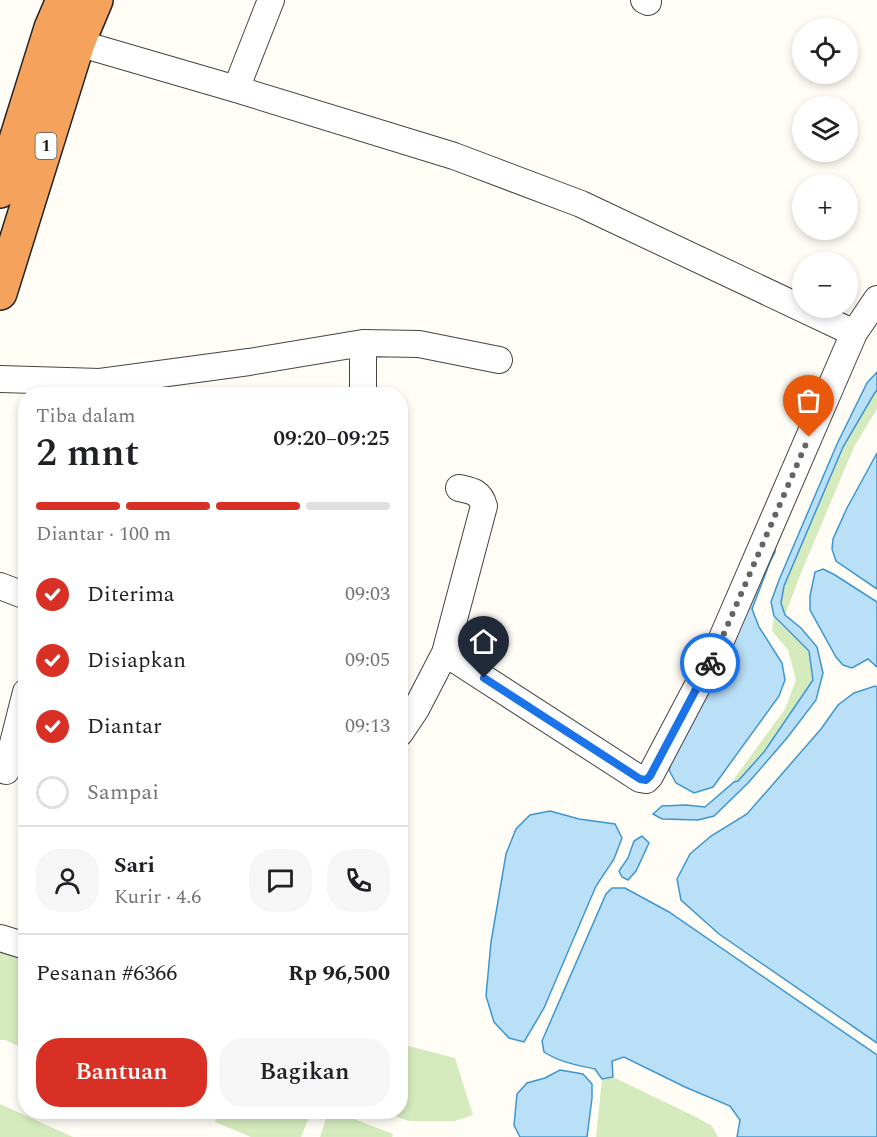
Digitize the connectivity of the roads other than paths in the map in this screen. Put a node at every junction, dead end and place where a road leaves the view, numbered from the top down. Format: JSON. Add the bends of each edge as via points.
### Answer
{"nodes":[{"id":1,"x":96,"y":0,"type":"edge"},
{"id":2,"x":271,"y":0,"type":"edge"},
{"id":3,"x":64,"y":24,"type":"edge"},
{"id":4,"x":236,"y":89,"type":"junction"},
{"id":5,"x":8,"y":202,"type":"edge"},
{"id":6,"x":0,"y":293,"type":"edge"},
{"id":7,"x":877,"y":299,"type":"edge"},
{"id":8,"x":854,"y":333,"type":"junction"},
{"id":9,"x":363,"y":343,"type":"junction"},
{"id":10,"x":499,"y":360,"type":"dead end"},
{"id":11,"x":0,"y":379,"type":"edge"},
{"id":12,"x":363,"y":387,"type":"edge"},
{"id":13,"x":459,"y":488,"type":"dead end"},
{"id":14,"x":0,"y":586,"type":"edge"},
{"id":15,"x":18,"y":593,"type":"edge"},
{"id":16,"x":445,"y":653,"type":"junction"},
{"id":17,"x":408,"y":723,"type":"edge"},
{"id":18,"x":18,"y":724,"type":"edge"},
{"id":19,"x":6,"y":771,"type":"dead end"},
{"id":20,"x":0,"y":938,"type":"edge"},
{"id":21,"x":18,"y":944,"type":"edge"}],
"edges":[{"from":1,"to":3,"type":"highway","number":"1"},
{"from":2,"to":4,"type":"street"},
{"from":3,"to":4,"type":"street"},
{"from":3,"to":5,"type":"highway","number":"1"},
{"from":4,"to":8,"type":"street","via":[[454,156],[581,204]]},
{"from":5,"to":6,"type":"highway","number":"1"},
{"from":7,"to":8,"type":"street"},
{"from":8,"to":16,"type":"street","via":[[719,645],[646,780]]},
{"from":9,"to":10,"type":"street","via":[[419,344]]},
{"from":9,"to":11,"type":"street","via":[[100,382]]},
{"from":9,"to":12,"type":"street"},
{"from":13,"to":16,"type":"street","via":[[473,491],[482,498],[484,506]]},
{"from":14,"to":15,"type":"street"},
{"from":16,"to":17,"type":"street"},
{"from":18,"to":19,"type":"street"},
{"from":20,"to":21,"type":"street"}]}
